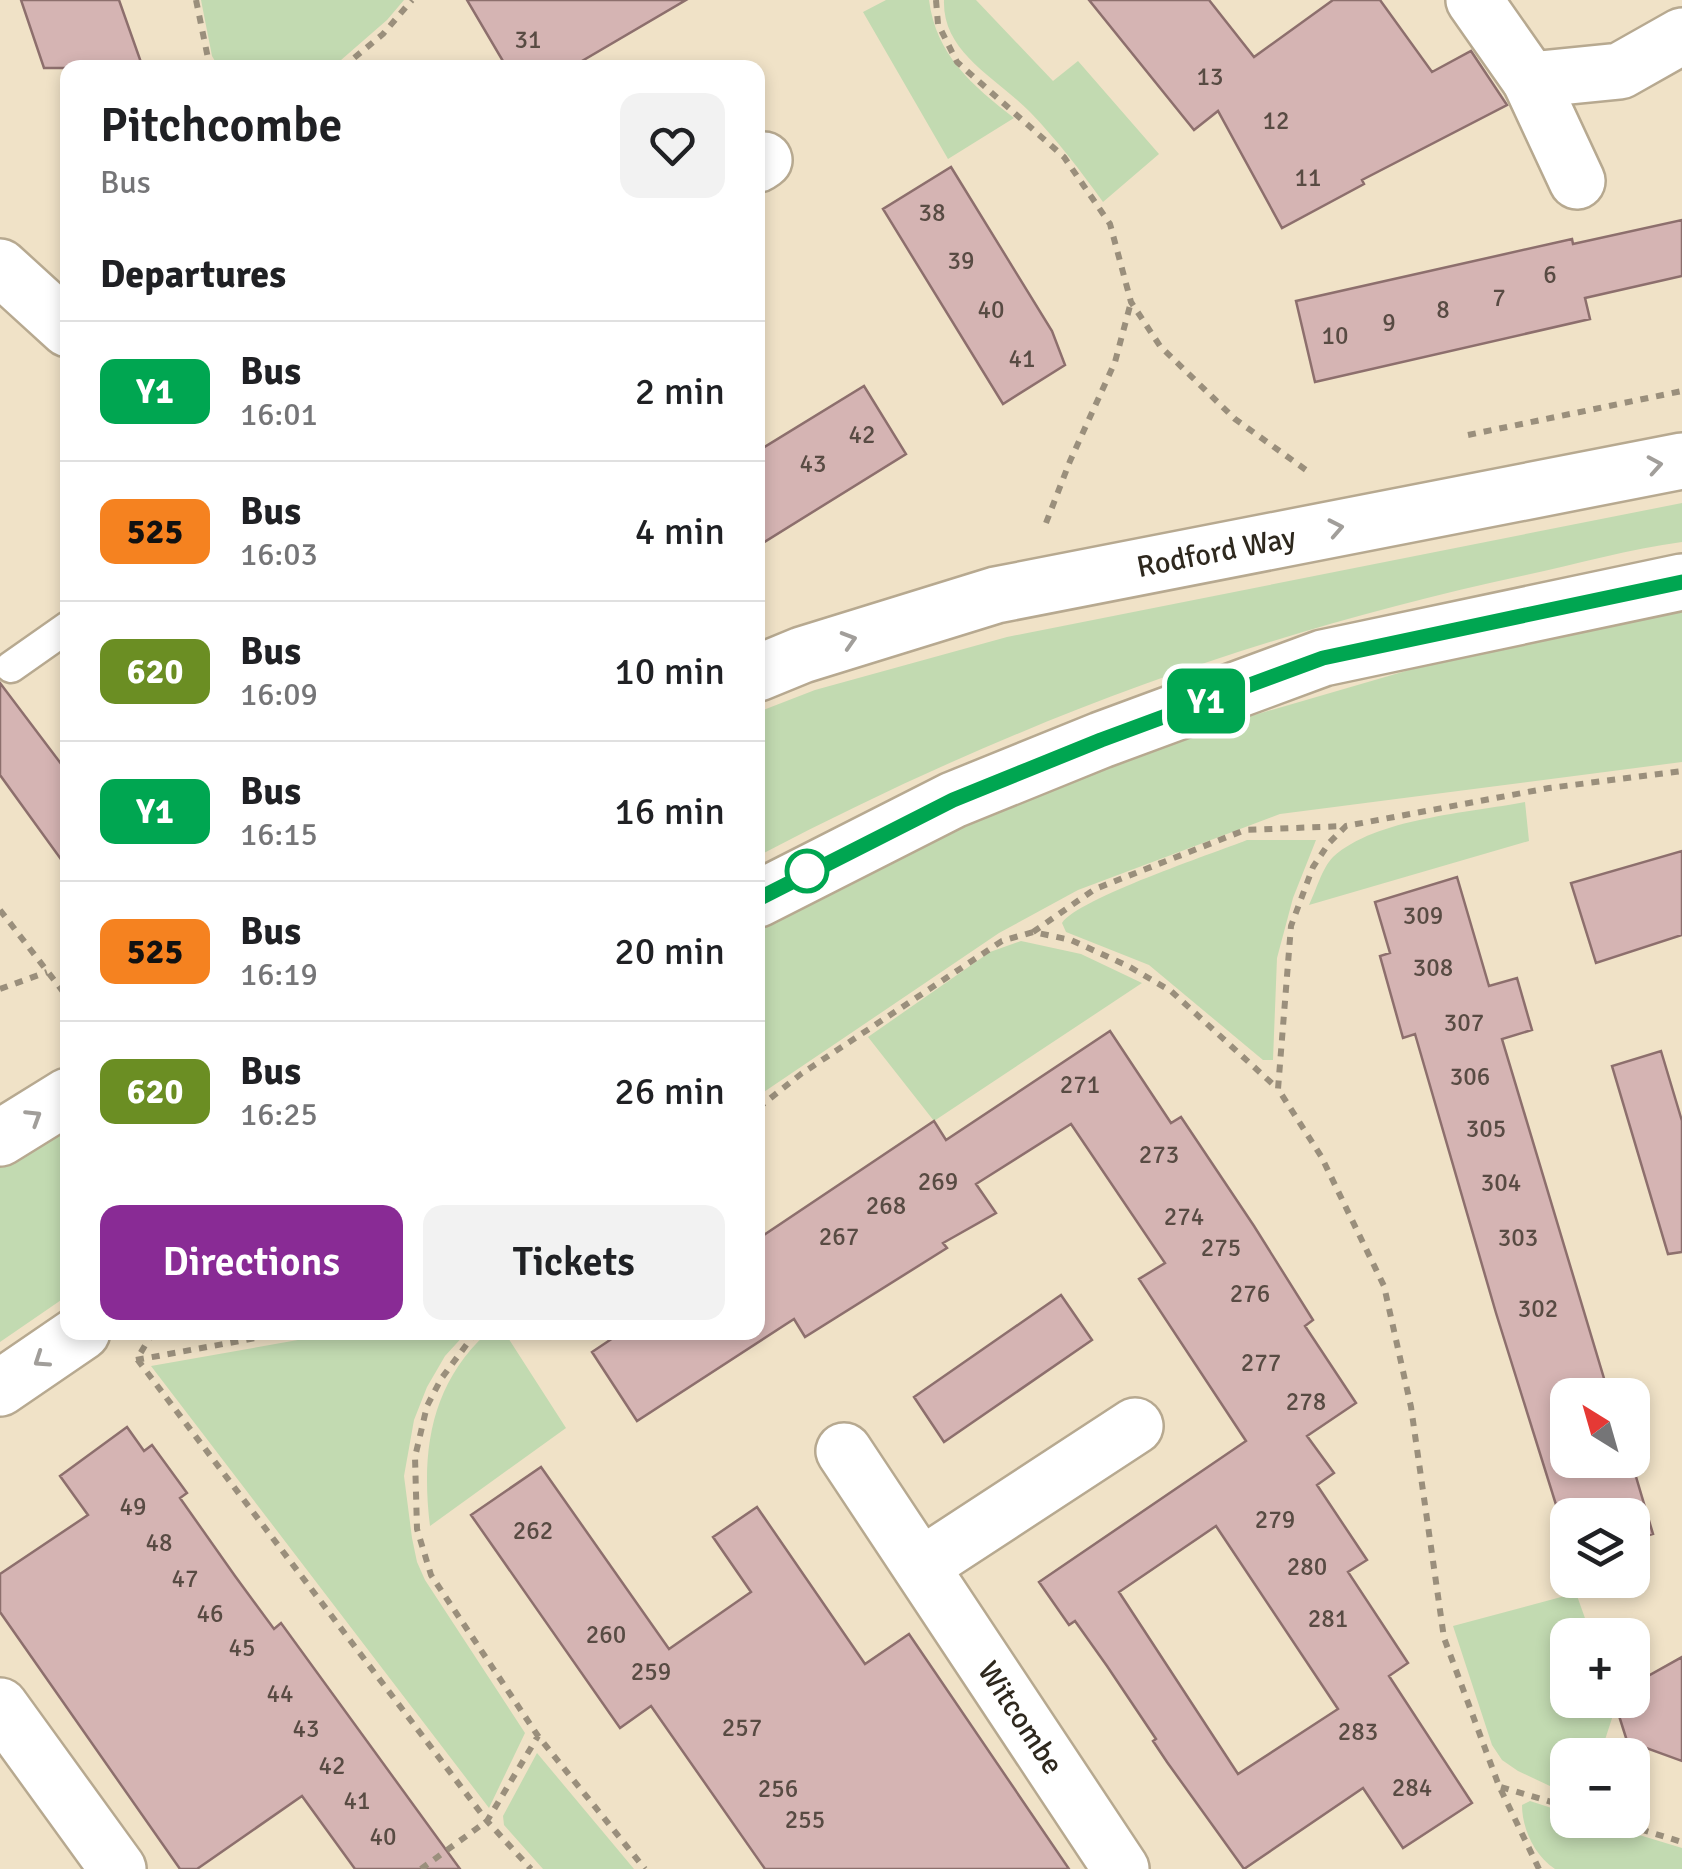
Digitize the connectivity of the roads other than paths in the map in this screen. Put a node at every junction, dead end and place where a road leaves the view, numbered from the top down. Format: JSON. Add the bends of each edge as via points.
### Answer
{"nodes":[{"id":1,"x":1474,"y":0,"type":"edge"},
{"id":2,"x":1682,"y":36,"type":"edge"},
{"id":3,"x":1530,"y":80,"type":"junction"},
{"id":4,"x":1577,"y":181,"type":"dead end"},
{"id":5,"x":0,"y":267,"type":"edge"},
{"id":6,"x":60,"y":322,"type":"edge"},
{"id":7,"x":1682,"y":461,"type":"edge"},
{"id":8,"x":1682,"y":582,"type":"edge"},
{"id":9,"x":60,"y":633,"type":"edge"},
{"id":10,"x":10,"y":667,"type":"dead end"},
{"id":11,"x":765,"y":670,"type":"edge"},
{"id":12,"x":765,"y":894,"type":"edge"},
{"id":13,"x":60,"y":1101,"type":"edge"},
{"id":14,"x":0,"y":1138,"type":"edge"},
{"id":15,"x":70,"y":1340,"type":"edge"},
{"id":16,"x":0,"y":1388,"type":"edge"},
{"id":17,"x":1136,"y":1426,"type":"dead end"},
{"id":18,"x":844,"y":1451,"type":"dead end"},
{"id":19,"x":921,"y":1566,"type":"junction"},
{"id":20,"x":0,"y":1706,"type":"edge"},
{"id":21,"x":118,"y":1869,"type":"edge"},
{"id":22,"x":1121,"y":1869,"type":"edge"}],
"edges":[{"from":1,"to":3,"type":"street"},
{"from":2,"to":3,"type":"street","via":[[1620,71]]},
{"from":3,"to":4,"type":"street"},
{"from":5,"to":6,"type":"street"},
{"from":11,"to":7,"type":"street","name":"Rodford Way","one_way":true,"via":[[996,595]]},
{"from":8,"to":12,"type":"street","via":[[1323,658],[953,800]]},
{"from":9,"to":10,"type":"lane"},
{"from":14,"to":13,"type":"street","one_way":true},
{"from":15,"to":16,"type":"street","one_way":true},
{"from":17,"to":19,"type":"street"},
{"from":18,"to":19,"type":"street","name":"Witcombe"},
{"from":19,"to":22,"type":"street","name":"Witcombe"},
{"from":20,"to":21,"type":"street"}]}
